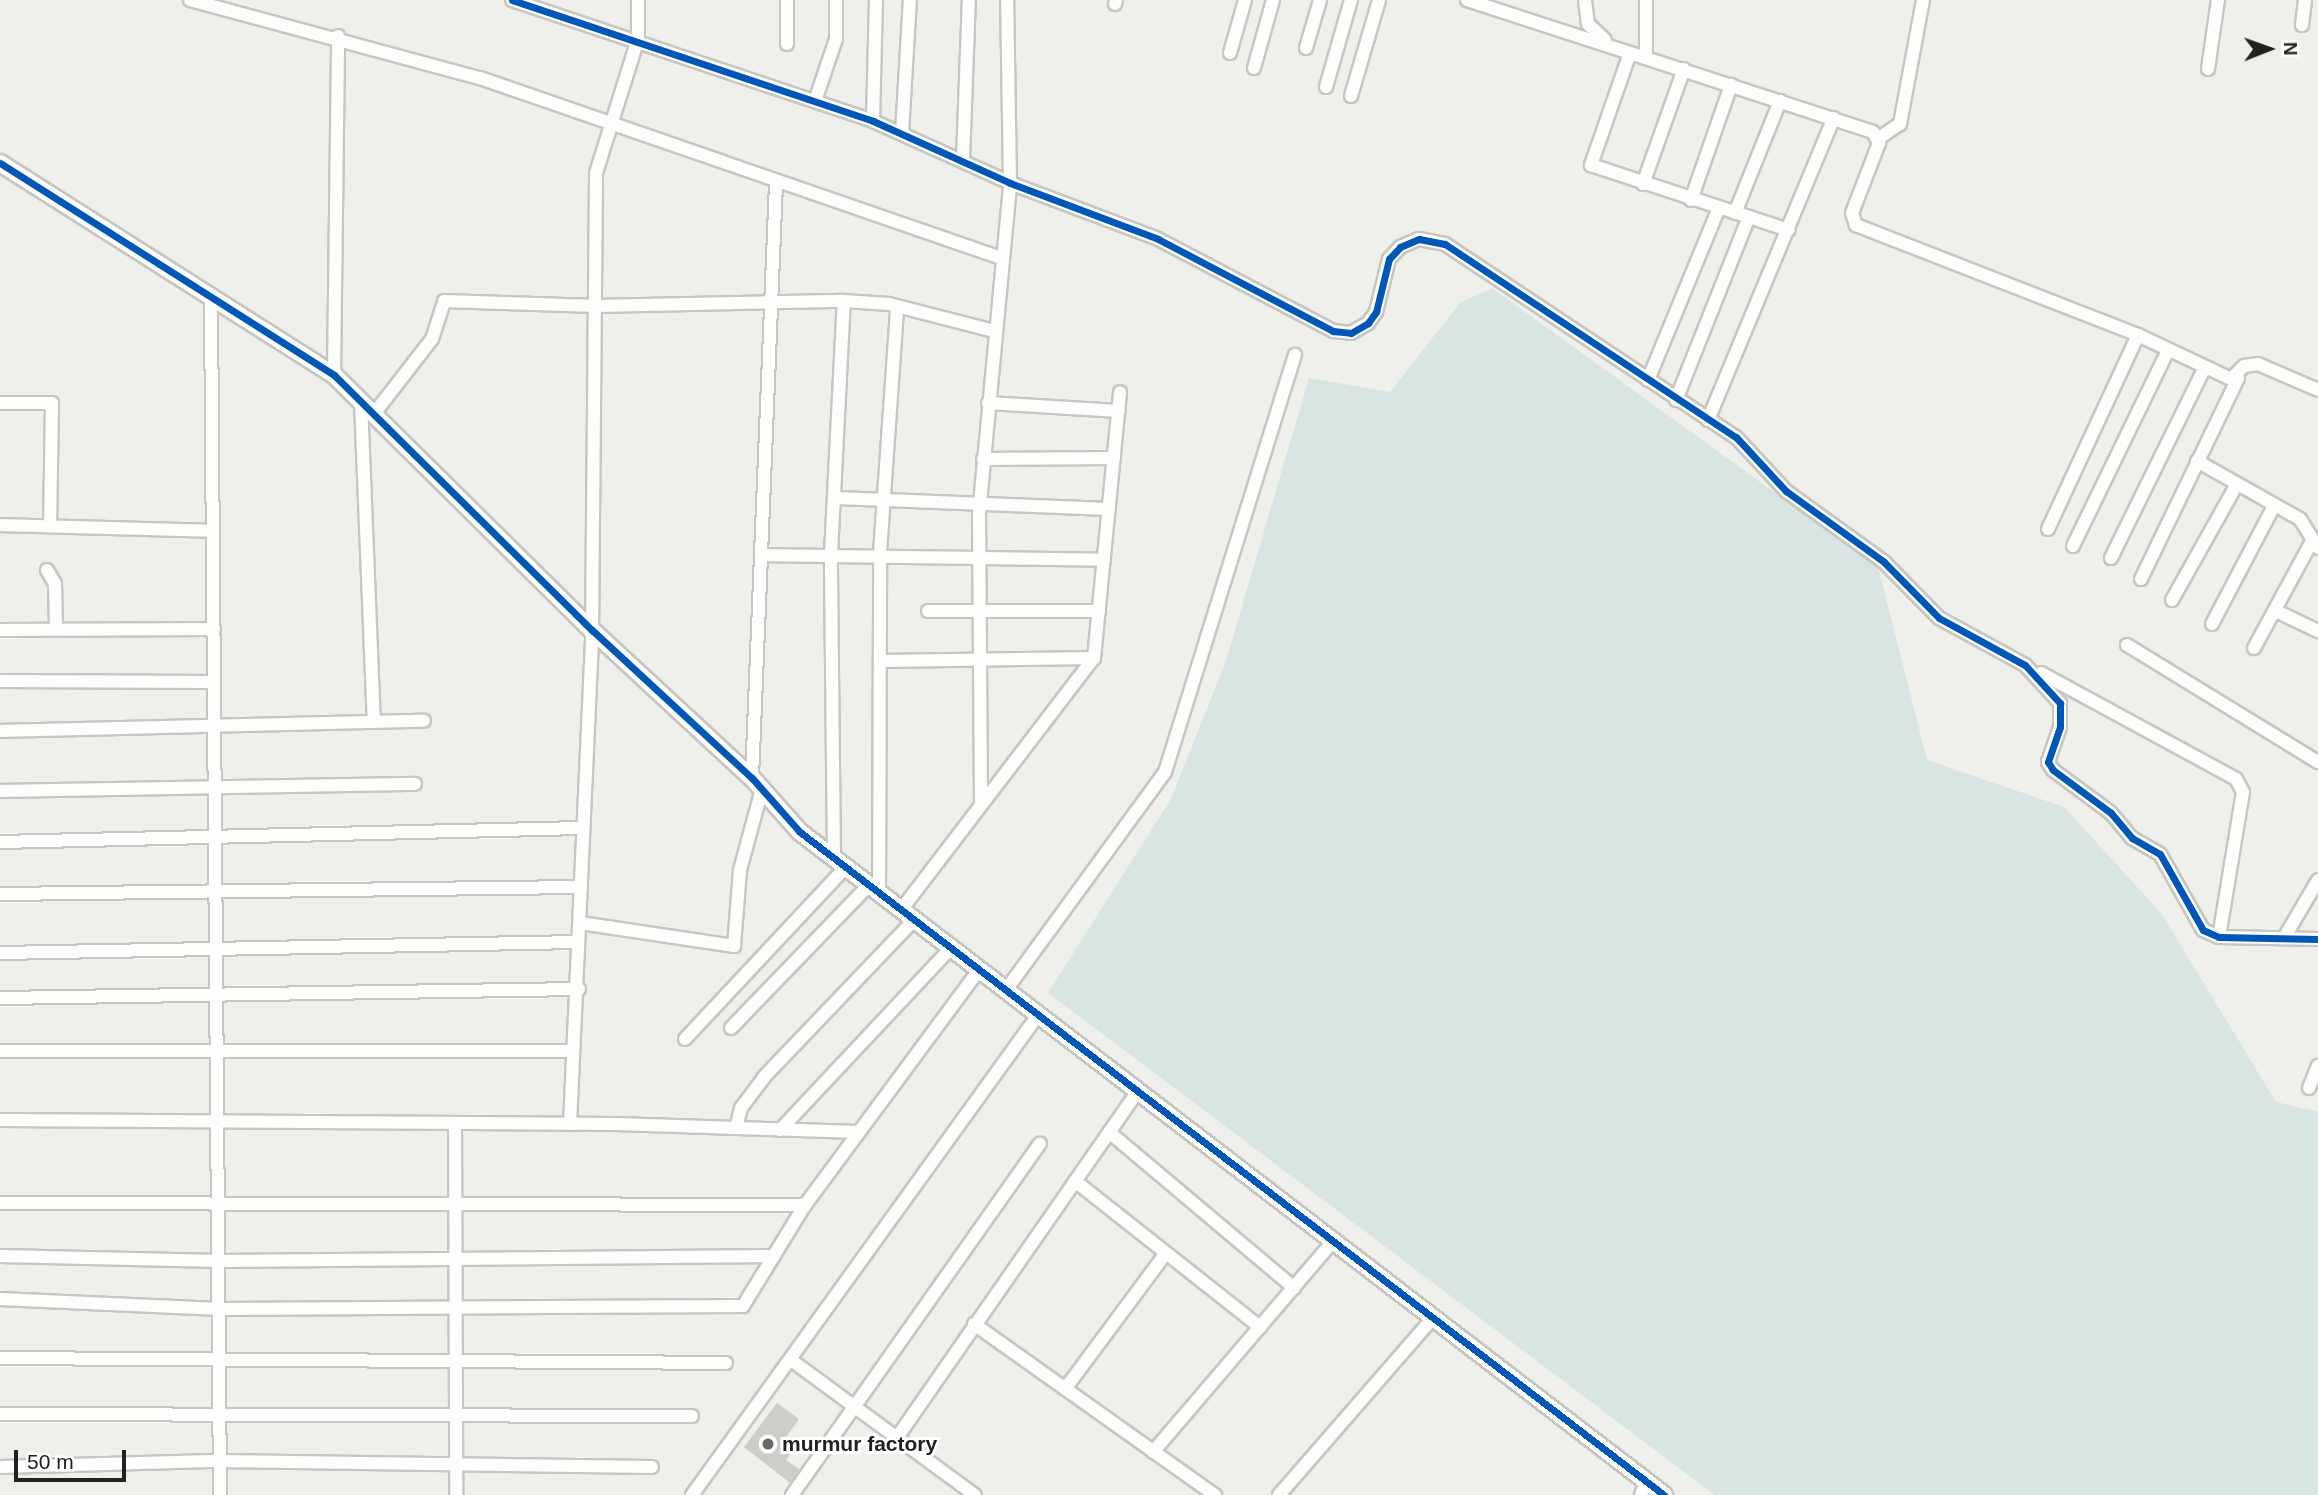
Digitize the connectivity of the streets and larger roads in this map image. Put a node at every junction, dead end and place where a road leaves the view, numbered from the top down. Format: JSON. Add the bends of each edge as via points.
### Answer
{"nodes":[{"id":1,"x":190,"y":0,"type":"edge"},
{"id":2,"x":512,"y":0,"type":"edge"},
{"id":3,"x":638,"y":0,"type":"edge"},
{"id":4,"x":787,"y":0,"type":"edge"},
{"id":5,"x":836,"y":0,"type":"edge"},
{"id":6,"x":876,"y":0,"type":"edge"},
{"id":7,"x":910,"y":0,"type":"edge"},
{"id":8,"x":969,"y":0,"type":"edge"},
{"id":9,"x":1007,"y":0,"type":"edge"},
{"id":10,"x":1245,"y":0,"type":"edge"},
{"id":11,"x":1273,"y":0,"type":"edge"},
{"id":12,"x":1320,"y":0,"type":"edge"},
{"id":13,"x":1351,"y":0,"type":"edge"},
{"id":14,"x":1378,"y":0,"type":"edge"},
{"id":15,"x":1467,"y":0,"type":"edge"},
{"id":16,"x":1585,"y":0,"type":"edge"},
{"id":17,"x":1646,"y":0,"type":"edge"},
{"id":18,"x":1923,"y":0,"type":"edge"},
{"id":19,"x":2218,"y":0,"type":"edge"},
{"id":20,"x":2305,"y":0,"type":"edge"},
{"id":21,"x":555,"y":6,"type":"edge"},
{"id":22,"x":2302,"y":25,"type":"dead end"},
{"id":23,"x":338,"y":36,"type":"junction"},
{"id":24,"x":639,"y":39,"type":"junction"},
{"id":25,"x":787,"y":44,"type":"dead end"},
{"id":26,"x":1306,"y":48,"type":"dead end"},
{"id":27,"x":1230,"y":53,"type":"dead end"},
{"id":28,"x":1630,"y":53,"type":"junction"},
{"id":29,"x":1646,"y":58,"type":"junction"},
{"id":30,"x":1254,"y":68,"type":"dead end"},
{"id":31,"x":1684,"y":69,"type":"junction"},
{"id":32,"x":2208,"y":69,"type":"dead end"},
{"id":33,"x":1731,"y":85,"type":"junction"},
{"id":34,"x":1326,"y":87,"type":"dead end"},
{"id":35,"x":1351,"y":96,"type":"dead end"},
{"id":36,"x":815,"y":101,"type":"junction"},
{"id":37,"x":1780,"y":101,"type":"junction"},
{"id":38,"x":1834,"y":118,"type":"junction"},
{"id":39,"x":873,"y":121,"type":"junction"},
{"id":40,"x":615,"y":127,"type":"junction"},
{"id":41,"x":902,"y":133,"type":"junction"},
{"id":42,"x":1879,"y":138,"type":"junction"},
{"id":43,"x":963,"y":160,"type":"junction"},
{"id":44,"x":0,"y":163,"type":"edge"},
{"id":45,"x":1010,"y":183,"type":"junction"},
{"id":46,"x":776,"y":184,"type":"junction"},
{"id":47,"x":1643,"y":184,"type":"junction"},
{"id":48,"x":1691,"y":200,"type":"junction"},
{"id":49,"x":1719,"y":208,"type":"junction"},
{"id":50,"x":1735,"y":213,"type":"junction"},
{"id":51,"x":1749,"y":217,"type":"junction"},
{"id":52,"x":1789,"y":230,"type":"junction"},
{"id":53,"x":1001,"y":258,"type":"junction"},
{"id":54,"x":844,"y":301,"type":"junction"},
{"id":55,"x":211,"y":302,"type":"junction"},
{"id":56,"x":771,"y":303,"type":"junction"},
{"id":57,"x":596,"y":306,"type":"junction"},
{"id":58,"x":897,"y":310,"type":"junction"},
{"id":59,"x":994,"y":331,"type":"junction"},
{"id":60,"x":2138,"y":335,"type":"junction"},
{"id":61,"x":2168,"y":350,"type":"junction"},
{"id":62,"x":1294,"y":355,"type":"dead end"},
{"id":63,"x":2205,"y":367,"type":"junction"},
{"id":64,"x":334,"y":375,"type":"junction"},
{"id":65,"x":2238,"y":378,"type":"junction"},
{"id":66,"x":1648,"y":380,"type":"junction"},
{"id":67,"x":2318,"y":390,"type":"edge"},
{"id":68,"x":1120,"y":392,"type":"dead end"},
{"id":69,"x":1676,"y":400,"type":"junction"},
{"id":70,"x":361,"y":402,"type":"junction"},
{"id":71,"x":0,"y":403,"type":"edge"},
{"id":72,"x":988,"y":403,"type":"junction"},
{"id":73,"x":1119,"y":411,"type":"junction"},
{"id":74,"x":373,"y":415,"type":"junction"},
{"id":75,"x":1708,"y":420,"type":"junction"},
{"id":76,"x":1114,"y":458,"type":"junction"},
{"id":77,"x":983,"y":459,"type":"junction"},
{"id":78,"x":2197,"y":461,"type":"junction"},
{"id":79,"x":2237,"y":484,"type":"junction"},
{"id":80,"x":837,"y":498,"type":"junction"},
{"id":81,"x":882,"y":498,"type":"junction"},
{"id":82,"x":980,"y":501,"type":"junction"},
{"id":83,"x":2274,"y":506,"type":"junction"},
{"id":84,"x":1109,"y":509,"type":"junction"},
{"id":85,"x":0,"y":525,"type":"edge"},
{"id":86,"x":50,"y":526,"type":"junction"},
{"id":87,"x":2048,"y":529,"type":"dead end"},
{"id":88,"x":213,"y":531,"type":"junction"},
{"id":89,"x":2314,"y":545,"type":"edge"},
{"id":90,"x":2073,"y":546,"type":"dead end"},
{"id":91,"x":880,"y":553,"type":"junction"},
{"id":92,"x":831,"y":554,"type":"junction"},
{"id":93,"x":761,"y":555,"type":"junction"},
{"id":94,"x":979,"y":555,"type":"junction"},
{"id":95,"x":2111,"y":558,"type":"dead end"},
{"id":96,"x":1104,"y":560,"type":"junction"},
{"id":97,"x":47,"y":570,"type":"dead end"},
{"id":98,"x":2141,"y":579,"type":"dead end"},
{"id":99,"x":2172,"y":600,"type":"dead end"},
{"id":100,"x":928,"y":611,"type":"dead end"},
{"id":101,"x":979,"y":611,"type":"junction"},
{"id":102,"x":1098,"y":611,"type":"junction"},
{"id":103,"x":2276,"y":611,"type":"junction"},
{"id":104,"x":2211,"y":624,"type":"dead end"},
{"id":105,"x":0,"y":629,"type":"edge"},
{"id":106,"x":56,"y":629,"type":"junction"},
{"id":107,"x":214,"y":629,"type":"junction"},
{"id":108,"x":592,"y":630,"type":"junction"},
{"id":109,"x":2318,"y":631,"type":"edge"},
{"id":110,"x":2127,"y":645,"type":"dead end"},
{"id":111,"x":2254,"y":648,"type":"dead end"},
{"id":112,"x":1094,"y":658,"type":"junction"},
{"id":113,"x":880,"y":661,"type":"junction"},
{"id":114,"x":980,"y":662,"type":"junction"},
{"id":115,"x":2025,"y":665,"type":"junction"},
{"id":116,"x":0,"y":681,"type":"edge"},
{"id":117,"x":214,"y":682,"type":"junction"},
{"id":118,"x":425,"y":721,"type":"dead end"},
{"id":119,"x":374,"y":722,"type":"junction"},
{"id":120,"x":215,"y":723,"type":"junction"},
{"id":121,"x":0,"y":730,"type":"edge"},
{"id":122,"x":2318,"y":762,"type":"edge"},
{"id":123,"x":415,"y":784,"type":"dead end"},
{"id":124,"x":757,"y":784,"type":"junction"},
{"id":125,"x":215,"y":785,"type":"junction"},
{"id":126,"x":0,"y":791,"type":"edge"},
{"id":127,"x":981,"y":800,"type":"junction"},
{"id":128,"x":583,"y":828,"type":"junction"},
{"id":129,"x":216,"y":839,"type":"junction"},
{"id":130,"x":0,"y":842,"type":"edge"},
{"id":131,"x":840,"y":862,"type":"junction"},
{"id":132,"x":2318,"y":880,"type":"edge"},
{"id":133,"x":581,"y":887,"type":"junction"},
{"id":134,"x":874,"y":891,"type":"junction"},
{"id":135,"x":216,"y":893,"type":"junction"},
{"id":136,"x":0,"y":894,"type":"edge"},
{"id":137,"x":908,"y":915,"type":"junction"},
{"id":138,"x":580,"y":923,"type":"junction"},
{"id":139,"x":2219,"y":937,"type":"junction"},
{"id":140,"x":2284,"y":938,"type":"junction"},
{"id":141,"x":2318,"y":939,"type":"edge"},
{"id":142,"x":578,"y":942,"type":"junction"},
{"id":143,"x":217,"y":946,"type":"junction"},
{"id":144,"x":951,"y":948,"type":"junction"},
{"id":145,"x":0,"y":953,"type":"edge"},
{"id":146,"x":979,"y":970,"type":"junction"},
{"id":147,"x":578,"y":989,"type":"junction"},
{"id":148,"x":1006,"y":990,"type":"junction"},
{"id":149,"x":218,"y":996,"type":"junction"},
{"id":150,"x":0,"y":998,"type":"edge"},
{"id":151,"x":1038,"y":1015,"type":"junction"},
{"id":152,"x":731,"y":1028,"type":"dead end"},
{"id":153,"x":685,"y":1039,"type":"dead end"},
{"id":154,"x":218,"y":1048,"type":"junction"},
{"id":155,"x":0,"y":1051,"type":"edge"},
{"id":156,"x":573,"y":1051,"type":"junction"},
{"id":157,"x":2318,"y":1066,"type":"edge"},
{"id":158,"x":2309,"y":1088,"type":"dead end"},
{"id":159,"x":1138,"y":1091,"type":"junction"},
{"id":160,"x":0,"y":1120,"type":"edge"},
{"id":161,"x":456,"y":1124,"type":"junction"},
{"id":162,"x":570,"y":1124,"type":"junction"},
{"id":163,"x":218,"y":1125,"type":"junction"},
{"id":164,"x":736,"y":1128,"type":"junction"},
{"id":165,"x":780,"y":1130,"type":"junction"},
{"id":166,"x":858,"y":1132,"type":"junction"},
{"id":167,"x":1109,"y":1132,"type":"junction"},
{"id":168,"x":1040,"y":1143,"type":"dead end"},
{"id":169,"x":1075,"y":1181,"type":"junction"},
{"id":170,"x":220,"y":1202,"type":"junction"},
{"id":171,"x":0,"y":1203,"type":"edge"},
{"id":172,"x":457,"y":1203,"type":"junction"},
{"id":173,"x":805,"y":1206,"type":"junction"},
{"id":174,"x":1333,"y":1241,"type":"junction"},
{"id":175,"x":1166,"y":1253,"type":"junction"},
{"id":176,"x":0,"y":1256,"type":"edge"},
{"id":177,"x":456,"y":1256,"type":"junction"},
{"id":178,"x":774,"y":1256,"type":"junction"},
{"id":179,"x":220,"y":1261,"type":"junction"},
{"id":180,"x":1294,"y":1288,"type":"junction"},
{"id":181,"x":0,"y":1299,"type":"edge"},
{"id":182,"x":457,"y":1307,"type":"junction"},
{"id":183,"x":220,"y":1309,"type":"junction"},
{"id":184,"x":1433,"y":1318,"type":"junction"},
{"id":185,"x":974,"y":1324,"type":"junction"},
{"id":186,"x":1260,"y":1328,"type":"junction"},
{"id":187,"x":220,"y":1357,"type":"junction"},
{"id":188,"x":0,"y":1359,"type":"edge"},
{"id":189,"x":459,"y":1360,"type":"junction"},
{"id":190,"x":791,"y":1360,"type":"junction"},
{"id":191,"x":726,"y":1363,"type":"dead end"},
{"id":192,"x":1065,"y":1389,"type":"junction"},
{"id":193,"x":854,"y":1407,"type":"junction"},
{"id":194,"x":220,"y":1412,"type":"junction"},
{"id":195,"x":0,"y":1414,"type":"edge"},
{"id":196,"x":460,"y":1414,"type":"junction"},
{"id":197,"x":692,"y":1416,"type":"dead end"},
{"id":198,"x":897,"y":1439,"type":"junction"},
{"id":199,"x":1153,"y":1452,"type":"junction"},
{"id":200,"x":220,"y":1461,"type":"junction"},
{"id":201,"x":458,"y":1464,"type":"junction"},
{"id":202,"x":0,"y":1467,"type":"edge"},
{"id":203,"x":652,"y":1467,"type":"dead end"},
{"id":204,"x":1643,"y":1488,"type":"edge"},
{"id":205,"x":220,"y":1495,"type":"edge"},
{"id":206,"x":456,"y":1495,"type":"edge"},
{"id":207,"x":692,"y":1495,"type":"edge"},
{"id":208,"x":792,"y":1495,"type":"edge"},
{"id":209,"x":975,"y":1495,"type":"edge"},
{"id":210,"x":1215,"y":1495,"type":"edge"},
{"id":211,"x":1279,"y":1495,"type":"edge"},
{"id":212,"x":1664,"y":1495,"type":"edge"}],
"edges":[{"from":1,"to":23,"type":"street"},
{"from":2,"to":21,"type":"street"},
{"from":3,"to":24,"type":"street"},
{"from":4,"to":25,"type":"street"},
{"from":5,"to":36,"type":"street","via":[[835,39]]},
{"from":6,"to":39,"type":"street"},
{"from":7,"to":41,"type":"street"},
{"from":8,"to":43,"type":"street"},
{"from":9,"to":45,"type":"street"},
{"from":10,"to":27,"type":"street"},
{"from":11,"to":30,"type":"street"},
{"from":12,"to":26,"type":"street"},
{"from":13,"to":34,"type":"street"},
{"from":14,"to":35,"type":"street"},
{"from":15,"to":28,"type":"street"},
{"from":16,"to":28,"type":"street","via":[[1583,15],[1592,31]]},
{"from":17,"to":29,"type":"street"},
{"from":18,"to":42,"type":"street","via":[[1900,124]]},
{"from":19,"to":32,"type":"street"},
{"from":20,"to":22,"type":"street"},
{"from":21,"to":24,"type":"street"},
{"from":23,"to":40,"type":"street","via":[[480,78]]},
{"from":23,"to":64,"type":"street"},
{"from":24,"to":36,"type":"street"},
{"from":24,"to":40,"type":"street"},
{"from":28,"to":29,"type":"street"},
{"from":28,"to":47,"type":"street","via":[[1591,165]]},
{"from":29,"to":31,"type":"street"},
{"from":31,"to":33,"type":"street"},
{"from":31,"to":47,"type":"street"},
{"from":33,"to":37,"type":"street"},
{"from":33,"to":48,"type":"street"},
{"from":36,"to":39,"type":"street"},
{"from":37,"to":38,"type":"street"},
{"from":37,"to":50,"type":"street"},
{"from":38,"to":42,"type":"street"},
{"from":38,"to":52,"type":"street"},
{"from":39,"to":41,"type":"street"},
{"from":40,"to":46,"type":"street"},
{"from":40,"to":57,"type":"street","via":[[596,173]]},
{"from":41,"to":43,"type":"street"},
{"from":42,"to":60,"type":"street","via":[[1852,222]]},
{"from":43,"to":45,"type":"street"},
{"from":44,"to":55,"type":"street"},
{"from":45,"to":53,"type":"street"},
{"from":45,"to":66,"type":"street","via":[[1072,202],[1158,239],[1333,331],[1352,333],[1368,323],[1376,312],[1389,259],[1400,247],[1419,239],[1445,244],[1566,319]]},
{"from":46,"to":53,"type":"street"},
{"from":46,"to":56,"type":"street"},
{"from":47,"to":48,"type":"street"},
{"from":48,"to":49,"type":"street"},
{"from":49,"to":50,"type":"street"},
{"from":49,"to":66,"type":"street"},
{"from":50,"to":51,"type":"street"},
{"from":51,"to":52,"type":"street"},
{"from":51,"to":69,"type":"street"},
{"from":52,"to":75,"type":"street"},
{"from":53,"to":59,"type":"street"},
{"from":54,"to":56,"type":"street"},
{"from":54,"to":58,"type":"street"},
{"from":54,"to":80,"type":"street"},
{"from":55,"to":64,"type":"street"},
{"from":55,"to":88,"type":"street"},
{"from":56,"to":57,"type":"street"},
{"from":56,"to":93,"type":"street"},
{"from":57,"to":74,"type":"street","via":[[444,301],[432,339]]},
{"from":57,"to":108,"type":"street"},
{"from":58,"to":59,"type":"street"},
{"from":58,"to":81,"type":"street"},
{"from":59,"to":72,"type":"street"},
{"from":60,"to":61,"type":"street"},
{"from":60,"to":87,"type":"street"},
{"from":61,"to":63,"type":"street"},
{"from":61,"to":90,"type":"street"},
{"from":62,"to":148,"type":"street","via":[[1165,772]]},
{"from":63,"to":65,"type":"street"},
{"from":63,"to":95,"type":"street"},
{"from":64,"to":70,"type":"street"},
{"from":65,"to":67,"type":"street","via":[[2244,366],[2258,364]]},
{"from":65,"to":78,"type":"street"},
{"from":66,"to":69,"type":"street"},
{"from":68,"to":73,"type":"street"},
{"from":69,"to":75,"type":"street"},
{"from":70,"to":74,"type":"street"},
{"from":70,"to":119,"type":"street"},
{"from":71,"to":86,"type":"street","via":[[52,403]]},
{"from":72,"to":73,"type":"street"},
{"from":72,"to":77,"type":"street"},
{"from":73,"to":76,"type":"street"},
{"from":74,"to":108,"type":"street"},
{"from":75,"to":115,"type":"street","via":[[1736,437],[1786,491],[1884,562],[1939,618]]},
{"from":76,"to":77,"type":"street"},
{"from":76,"to":84,"type":"street"},
{"from":77,"to":82,"type":"street"},
{"from":78,"to":79,"type":"street"},
{"from":78,"to":98,"type":"street"},
{"from":79,"to":83,"type":"street"},
{"from":79,"to":99,"type":"street"},
{"from":80,"to":81,"type":"street"},
{"from":80,"to":92,"type":"street"},
{"from":81,"to":82,"type":"street"},
{"from":81,"to":91,"type":"street"},
{"from":82,"to":84,"type":"street"},
{"from":82,"to":94,"type":"street"},
{"from":83,"to":89,"type":"street","via":[[2300,519]]},
{"from":83,"to":104,"type":"street"},
{"from":84,"to":96,"type":"street"},
{"from":85,"to":86,"type":"street"},
{"from":86,"to":88,"type":"street"},
{"from":88,"to":107,"type":"street"},
{"from":89,"to":103,"type":"street"},
{"from":91,"to":92,"type":"street"},
{"from":91,"to":94,"type":"street"},
{"from":91,"to":113,"type":"street"},
{"from":92,"to":93,"type":"street"},
{"from":92,"to":131,"type":"street"},
{"from":93,"to":124,"type":"street"},
{"from":94,"to":96,"type":"street"},
{"from":94,"to":101,"type":"street"},
{"from":96,"to":102,"type":"street"},
{"from":97,"to":106,"type":"street","via":[[55,584]]},
{"from":100,"to":101,"type":"street"},
{"from":101,"to":102,"type":"street"},
{"from":101,"to":114,"type":"street"},
{"from":102,"to":112,"type":"street"},
{"from":103,"to":109,"type":"street"},
{"from":103,"to":111,"type":"street"},
{"from":105,"to":106,"type":"street"},
{"from":106,"to":107,"type":"street"},
{"from":107,"to":117,"type":"street"},
{"from":108,"to":124,"type":"street"},
{"from":108,"to":128,"type":"street"},
{"from":110,"to":122,"type":"street"},
{"from":112,"to":114,"type":"street"},
{"from":112,"to":127,"type":"street"},
{"from":113,"to":114,"type":"street"},
{"from":113,"to":134,"type":"street"},
{"from":114,"to":127,"type":"street"},
{"from":115,"to":139,"type":"street","via":[[2060,703],[2060,727],[2048,762],[2053,770],[2111,813],[2132,838],[2153,847],[2203,930]]},
{"from":115,"to":139,"type":"street","via":[[2236,779],[2243,792]]},
{"from":116,"to":117,"type":"street"},
{"from":117,"to":120,"type":"street"},
{"from":118,"to":119,"type":"street"},
{"from":119,"to":120,"type":"street"},
{"from":120,"to":121,"type":"street"},
{"from":120,"to":125,"type":"street"},
{"from":123,"to":125,"type":"street"},
{"from":124,"to":131,"type":"street","via":[[800,832]]},
{"from":124,"to":138,"type":"street","via":[[740,870],[734,946]]},
{"from":125,"to":126,"type":"street"},
{"from":125,"to":129,"type":"street"},
{"from":127,"to":137,"type":"street"},
{"from":128,"to":129,"type":"street"},
{"from":128,"to":133,"type":"street"},
{"from":129,"to":130,"type":"street"},
{"from":129,"to":135,"type":"street"},
{"from":131,"to":134,"type":"street"},
{"from":131,"to":153,"type":"street"},
{"from":132,"to":140,"type":"street"},
{"from":133,"to":135,"type":"street"},
{"from":133,"to":138,"type":"street"},
{"from":134,"to":137,"type":"street"},
{"from":134,"to":152,"type":"street"},
{"from":135,"to":136,"type":"street"},
{"from":135,"to":143,"type":"street"},
{"from":137,"to":144,"type":"street"},
{"from":137,"to":164,"type":"street","via":[[764,1077],[741,1108]]},
{"from":138,"to":142,"type":"street"},
{"from":139,"to":140,"type":"street"},
{"from":140,"to":141,"type":"street"},
{"from":142,"to":143,"type":"street"},
{"from":142,"to":147,"type":"street"},
{"from":143,"to":145,"type":"street"},
{"from":143,"to":149,"type":"street"},
{"from":144,"to":146,"type":"street"},
{"from":144,"to":165,"type":"street"},
{"from":146,"to":148,"type":"street"},
{"from":146,"to":166,"type":"street"},
{"from":147,"to":149,"type":"street"},
{"from":147,"to":156,"type":"street"},
{"from":148,"to":151,"type":"street"},
{"from":149,"to":150,"type":"street"},
{"from":149,"to":154,"type":"street"},
{"from":151,"to":159,"type":"street"},
{"from":151,"to":190,"type":"street"},
{"from":154,"to":155,"type":"street"},
{"from":154,"to":156,"type":"street"},
{"from":154,"to":163,"type":"street"},
{"from":156,"to":162,"type":"street"},
{"from":157,"to":158,"type":"street"},
{"from":159,"to":167,"type":"street"},
{"from":159,"to":174,"type":"street"},
{"from":160,"to":163,"type":"street"},
{"from":161,"to":162,"type":"street"},
{"from":161,"to":163,"type":"street"},
{"from":161,"to":172,"type":"street"},
{"from":162,"to":164,"type":"street"},
{"from":163,"to":170,"type":"street"},
{"from":164,"to":165,"type":"street"},
{"from":165,"to":166,"type":"street"},
{"from":166,"to":173,"type":"street"},
{"from":167,"to":169,"type":"street"},
{"from":167,"to":180,"type":"street"},
{"from":168,"to":193,"type":"street"},
{"from":169,"to":175,"type":"street"},
{"from":169,"to":185,"type":"street"},
{"from":170,"to":171,"type":"street"},
{"from":170,"to":172,"type":"street"},
{"from":170,"to":179,"type":"street"},
{"from":172,"to":173,"type":"street"},
{"from":172,"to":177,"type":"street"},
{"from":173,"to":178,"type":"street"},
{"from":174,"to":180,"type":"street"},
{"from":174,"to":184,"type":"street"},
{"from":175,"to":186,"type":"street"},
{"from":175,"to":192,"type":"street"},
{"from":176,"to":179,"type":"street"},
{"from":177,"to":178,"type":"street"},
{"from":177,"to":179,"type":"street"},
{"from":177,"to":182,"type":"street"},
{"from":178,"to":182,"type":"street","via":[[743,1306]]},
{"from":179,"to":183,"type":"street"},
{"from":180,"to":186,"type":"street"},
{"from":181,"to":183,"type":"street"},
{"from":182,"to":183,"type":"street"},
{"from":182,"to":189,"type":"street"},
{"from":183,"to":187,"type":"street"},
{"from":184,"to":204,"type":"street"},
{"from":184,"to":211,"type":"street"},
{"from":185,"to":192,"type":"street"},
{"from":185,"to":198,"type":"street"},
{"from":186,"to":199,"type":"street"},
{"from":187,"to":188,"type":"street"},
{"from":187,"to":189,"type":"street"},
{"from":187,"to":194,"type":"street"},
{"from":189,"to":191,"type":"street"},
{"from":189,"to":196,"type":"street"},
{"from":190,"to":193,"type":"street"},
{"from":190,"to":207,"type":"street"},
{"from":192,"to":199,"type":"street"},
{"from":193,"to":198,"type":"street"},
{"from":193,"to":208,"type":"street"},
{"from":194,"to":195,"type":"street"},
{"from":194,"to":196,"type":"street"},
{"from":194,"to":200,"type":"street"},
{"from":196,"to":197,"type":"street"},
{"from":196,"to":201,"type":"street"},
{"from":198,"to":209,"type":"street"},
{"from":199,"to":210,"type":"street"},
{"from":200,"to":201,"type":"street"},
{"from":200,"to":202,"type":"street"},
{"from":200,"to":205,"type":"street"},
{"from":201,"to":203,"type":"street"},
{"from":201,"to":206,"type":"street"},
{"from":204,"to":212,"type":"street"}]}
